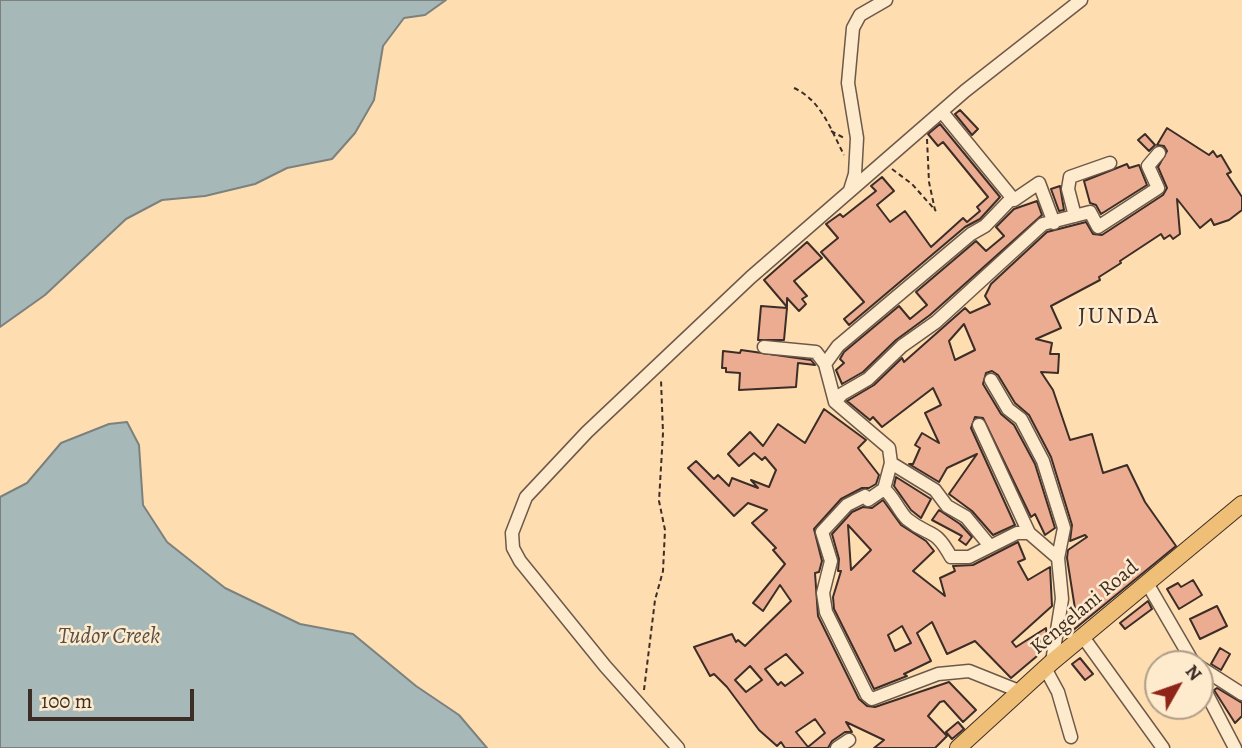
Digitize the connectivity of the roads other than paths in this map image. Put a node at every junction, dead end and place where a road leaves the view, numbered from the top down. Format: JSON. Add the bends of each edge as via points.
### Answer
{"nodes":[{"id":1,"x":886,"y":0,"type":"edge"},
{"id":2,"x":1081,"y":0,"type":"edge"},
{"id":3,"x":942,"y":112,"type":"junction"},
{"id":4,"x":1159,"y":153,"type":"dead end"},
{"id":5,"x":1110,"y":163,"type":"dead end"},
{"id":6,"x":851,"y":188,"type":"junction"},
{"id":7,"x":1012,"y":198,"type":"junction"},
{"id":8,"x":1075,"y":216,"type":"junction"},
{"id":9,"x":1054,"y":223,"type":"junction"},
{"id":10,"x":764,"y":347,"type":"dead end"},
{"id":11,"x":825,"y":365,"type":"junction"},
{"id":12,"x":991,"y":380,"type":"dead end"},
{"id":13,"x":835,"y":402,"type":"junction"},
{"id":14,"x":979,"y":425,"type":"dead end"},
{"id":15,"x":891,"y":463,"type":"junction"},
{"id":16,"x":884,"y":489,"type":"junction"},
{"id":17,"x":1242,"y":504,"type":"edge"},
{"id":18,"x":1029,"y":533,"type":"junction"},
{"id":19,"x":990,"y":546,"type":"junction"},
{"id":20,"x":1058,"y":558,"type":"junction"},
{"id":21,"x":1147,"y":583,"type":"junction"},
{"id":22,"x":1083,"y":637,"type":"junction"},
{"id":23,"x":1188,"y":650,"type":"edge"},
{"id":24,"x":1048,"y":665,"type":"junction"},
{"id":25,"x":1214,"y":676,"type":"edge"},
{"id":26,"x":1019,"y":691,"type":"junction"},
{"id":27,"x":1242,"y":694,"type":"edge"},
{"id":28,"x":1214,"y":708,"type":"edge"},
{"id":29,"x":1071,"y":737,"type":"dead end"},
{"id":30,"x":849,"y":740,"type":"dead end"},
{"id":31,"x":678,"y":748,"type":"edge"},
{"id":32,"x":837,"y":748,"type":"edge"},
{"id":33,"x":958,"y":748,"type":"edge"},
{"id":34,"x":1163,"y":748,"type":"edge"},
{"id":35,"x":1235,"y":748,"type":"edge"}],
"edges":[{"from":1,"to":6,"type":"street","via":[[860,16],[853,28],[848,83],[857,138]]},
{"from":2,"to":3,"type":"street"},
{"from":3,"to":6,"type":"street"},
{"from":3,"to":7,"type":"street"},
{"from":4,"to":8,"type":"street","via":[[1148,166],[1158,188],[1141,202],[1098,227],[1090,212]]},
{"from":5,"to":8,"type":"street","via":[[1070,177],[1068,189]]},
{"from":6,"to":31,"type":"street","via":[[730,295],[540,480],[522,505],[512,534],[513,548],[533,579]]},
{"from":7,"to":9,"type":"street","via":[[1039,183]]},
{"from":7,"to":11,"type":"street","via":[[985,226],[838,346]]},
{"from":8,"to":9,"type":"street"},
{"from":9,"to":13,"type":"street","via":[[1031,233],[1008,260]]},
{"from":10,"to":11,"type":"street","via":[[816,352]]},
{"from":11,"to":13,"type":"street"},
{"from":12,"to":20,"type":"street","via":[[1008,409],[1021,419],[1043,461],[1063,527]]},
{"from":13,"to":15,"type":"street","via":[[889,448]]},
{"from":14,"to":18,"type":"street"},
{"from":15,"to":16,"type":"street"},
{"from":15,"to":19,"type":"street","via":[[935,490]]},
{"from":16,"to":19,"type":"street","via":[[905,517],[939,536],[951,557],[969,557]]},
{"from":16,"to":26,"type":"street","via":[[868,500],[865,496],[847,505],[822,532],[831,561],[823,593],[826,612],[867,695],[872,699],[938,674],[969,671]]},
{"from":17,"to":21,"type":"main road","name":"Kengelani Road"},
{"from":18,"to":19,"type":"street","via":[[1017,533]]},
{"from":18,"to":20,"type":"street"},
{"from":20,"to":24,"type":"street","via":[[1062,599]]},
{"from":21,"to":22,"type":"main road","name":"Kengelani Road"},
{"from":21,"to":23,"type":"street"},
{"from":22,"to":24,"type":"main road","name":"Kengelani Road"},
{"from":22,"to":34,"type":"street"},
{"from":24,"to":26,"type":"main road","name":"Kengelani Road"},
{"from":24,"to":29,"type":"street"},
{"from":25,"to":27,"type":"street"},
{"from":26,"to":33,"type":"main road","name":"Kengelani Road"},
{"from":28,"to":35,"type":"street"},
{"from":30,"to":32,"type":"street"}]}
